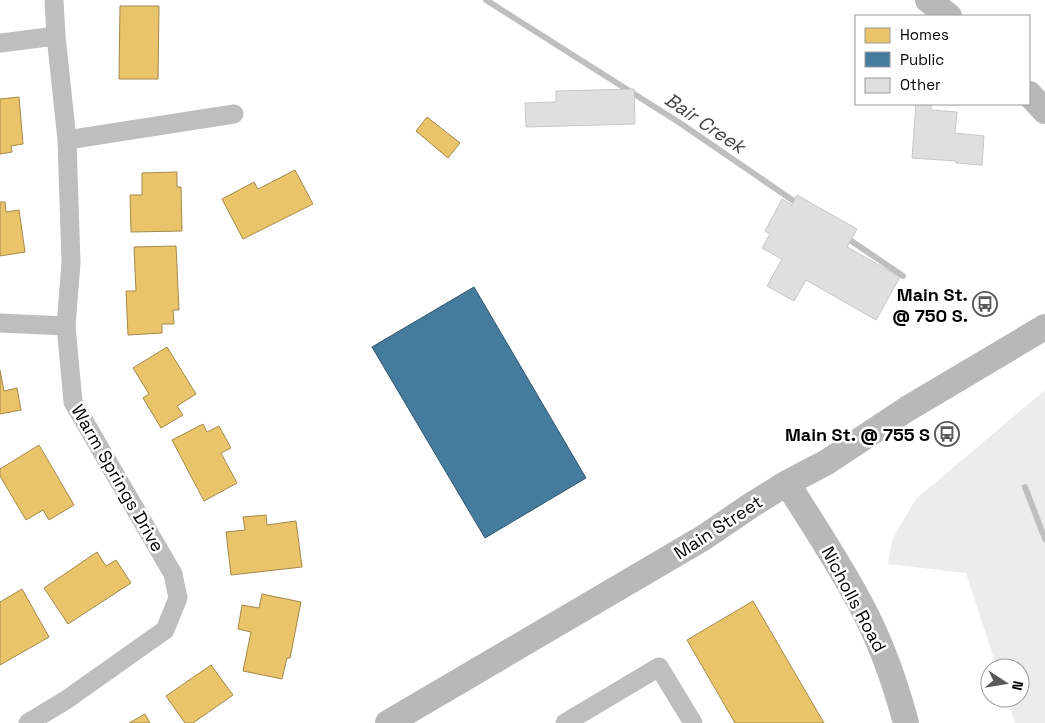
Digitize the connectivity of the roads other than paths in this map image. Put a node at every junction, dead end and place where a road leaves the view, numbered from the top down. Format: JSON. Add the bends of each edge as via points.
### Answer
{"nodes":[{"id":1,"x":54,"y":0,"type":"edge"},
{"id":2,"x":928,"y":0,"type":"edge"},
{"id":3,"x":948,"y":15,"type":"edge"},
{"id":4,"x":56,"y":36,"type":"junction"},
{"id":5,"x":0,"y":43,"type":"edge"},
{"id":6,"x":1030,"y":95,"type":"edge"},
{"id":7,"x":1045,"y":111,"type":"edge"},
{"id":8,"x":234,"y":114,"type":"dead end"},
{"id":9,"x":67,"y":140,"type":"junction"},
{"id":10,"x":0,"y":323,"type":"edge"},
{"id":11,"x":66,"y":326,"type":"junction"},
{"id":12,"x":1045,"y":327,"type":"edge"},
{"id":13,"x":787,"y":483,"type":"junction"},
{"id":14,"x":28,"y":723,"type":"edge"},
{"id":15,"x":388,"y":723,"type":"edge"},
{"id":16,"x":566,"y":723,"type":"edge"},
{"id":17,"x":693,"y":723,"type":"edge"},
{"id":18,"x":906,"y":723,"type":"edge"}],
"edges":[{"from":1,"to":4,"type":"street","name":"Warm Springs Drive"},
{"from":2,"to":3,"type":"main road"},
{"from":4,"to":5,"type":"street"},
{"from":4,"to":9,"type":"street","name":"Warm Springs Drive"},
{"from":6,"to":7,"type":"main road"},
{"from":8,"to":9,"type":"street"},
{"from":9,"to":11,"type":"street","name":"Warm Springs Drive","via":[[71,263]]},
{"from":10,"to":11,"type":"street"},
{"from":11,"to":14,"type":"street","name":"Warm Springs Drive","via":[[73,402],[173,574],[178,598],[165,630]]},
{"from":12,"to":13,"type":"main road","name":"Main Street","via":[[907,409],[827,462]]},
{"from":13,"to":15,"type":"main road","name":"Main Street","via":[[703,538]]},
{"from":13,"to":18,"type":"main road","name":"Nicholls Road","via":[[861,605],[888,665]]},
{"from":16,"to":17,"type":"street","via":[[659,667]]}]}
